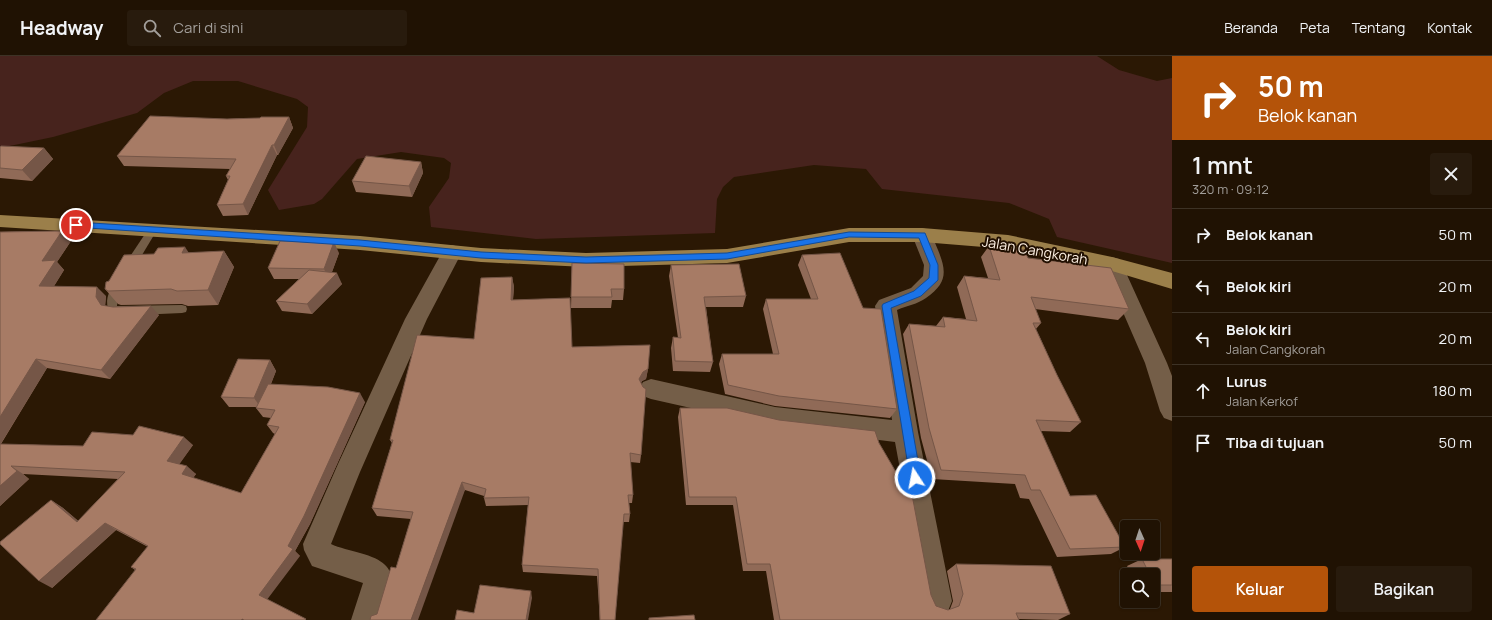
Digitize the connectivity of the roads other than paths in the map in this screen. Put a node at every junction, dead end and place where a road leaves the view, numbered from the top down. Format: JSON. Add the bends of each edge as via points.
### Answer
{"nodes":[{"id":1,"x":0,"y":220,"type":"edge"},
{"id":2,"x":152,"y":230,"type":"junction"},
{"id":3,"x":922,"y":235,"type":"junction"},
{"id":4,"x":452,"y":252,"type":"junction"},
{"id":5,"x":1112,"y":264,"type":"junction"},
{"id":6,"x":1172,"y":281,"type":"edge"},
{"id":7,"x":182,"y":309,"type":"edge"},
{"id":8,"x":651,"y":389,"type":"dead end"},
{"id":9,"x":1172,"y":411,"type":"edge"},
{"id":10,"x":906,"y":432,"type":"junction"},
{"id":11,"x":938,"y":601,"type":"dead end"},
{"id":12,"x":366,"y":620,"type":"edge"}],
"edges":[{"from":1,"to":2,"type":"main road","name":"Jalan Cangkorah"},
{"from":2,"to":4,"type":"main road","name":"Jalan Cangkorah","via":[[360,243]]},
{"from":2,"to":7,"type":"lane","via":[[112,297],[111,306],[114,310],[121,311]]},
{"from":3,"to":4,"type":"main road","name":"Jalan Cangkorah","via":[[849,235],[727,256],[586,260]]},
{"from":3,"to":5,"type":"main road","name":"Jalan Cangkorah","via":[[1008,242]]},
{"from":3,"to":10,"type":"street","via":[[934,265],[933,280],[918,293],[886,306]]},
{"from":4,"to":12,"type":"street","via":[[406,339],[317,544],[322,556],[369,569],[378,576],[377,588]]},
{"from":5,"to":6,"type":"main road","name":"Jalan Cangkorah"},
{"from":5,"to":9,"type":"street","via":[[1156,363]]},
{"from":8,"to":10,"type":"street","via":[[776,417]]},
{"from":10,"to":11,"type":"street"}]}
